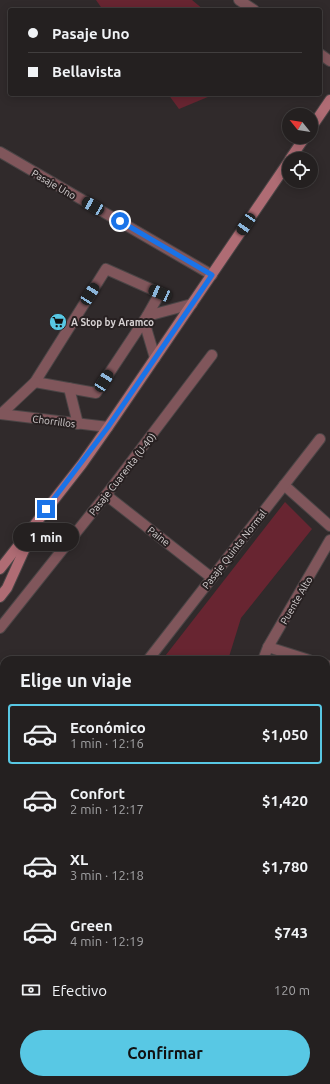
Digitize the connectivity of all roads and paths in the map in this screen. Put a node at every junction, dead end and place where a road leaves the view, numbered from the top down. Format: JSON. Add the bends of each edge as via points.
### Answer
{"nodes":[{"id":1,"x":239,"y":0,"type":"edge"},
{"id":2,"x":251,"y":8,"type":"edge"},
{"id":3,"x":330,"y":100,"type":"edge"},
{"id":4,"x":318,"y":118,"type":"edge"},
{"id":5,"x":0,"y":152,"type":"edge"},
{"id":6,"x":282,"y":172,"type":"edge"},
{"id":7,"x":212,"y":275,"type":"junction"},
{"id":8,"x":192,"y":304,"type":"junction"},
{"id":9,"x":145,"y":318,"type":"junction"},
{"id":10,"x":212,"y":355,"type":"dead end"},
{"id":11,"x":155,"y":358,"type":"junction"},
{"id":12,"x":35,"y":382,"type":"junction"},
{"id":13,"x":69,"y":388,"type":"junction"},
{"id":14,"x":0,"y":414,"type":"edge"},
{"id":15,"x":78,"y":424,"type":"junction"},
{"id":16,"x":108,"y":427,"type":"junction"},
{"id":17,"x":320,"y":439,"type":"dead end"},
{"id":18,"x":284,"y":485,"type":"junction"},
{"id":19,"x":106,"y":495,"type":"junction"},
{"id":20,"x":38,"y":521,"type":"junction"},
{"id":21,"x":330,"y":526,"type":"edge"},
{"id":22,"x":330,"y":540,"type":"edge"},
{"id":23,"x":0,"y":569,"type":"edge"},
{"id":24,"x":212,"y":578,"type":"junction"},
{"id":25,"x":0,"y":597,"type":"edge"},
{"id":26,"x":0,"y":628,"type":"edge"},
{"id":27,"x":268,"y":648,"type":"junction"},
{"id":28,"x":151,"y":656,"type":"edge"},
{"id":29,"x":265,"y":656,"type":"edge"},
{"id":30,"x":295,"y":656,"type":"edge"}],
"edges":[{"from":1,"to":2,"type":"street"},
{"from":3,"to":4,"type":"main road"},
{"from":5,"to":7,"type":"street","name":"Pasaje Uno"},
{"from":6,"to":7,"type":"main road"},
{"from":7,"to":8,"type":"main road"},
{"from":8,"to":9,"type":"street"},
{"from":8,"to":11,"type":"main road"},
{"from":9,"to":11,"type":"street"},
{"from":9,"to":12,"type":"street","via":[[160,293],[106,269]]},
{"from":9,"to":13,"type":"street","via":[[96,393]]},
{"from":10,"to":19,"type":"street","name":"Pasaje Cuarenta (U-40)"},
{"from":11,"to":16,"type":"main road"},
{"from":12,"to":13,"type":"street"},
{"from":12,"to":14,"type":"street"},
{"from":13,"to":15,"type":"street"},
{"from":14,"to":15,"type":"street","name":"Chorrillos"},
{"from":15,"to":16,"type":"street","name":"Chorrillos"},
{"from":16,"to":20,"type":"main road"},
{"from":17,"to":18,"type":"street","name":"Pasaje Quinta Normal"},
{"from":18,"to":21,"type":"street"},
{"from":18,"to":24,"type":"street","name":"Pasaje Quinta Normal"},
{"from":19,"to":24,"type":"street","name":"Paine"},
{"from":19,"to":26,"type":"street","name":"Pasaje Cuarenta (U-40)"},
{"from":20,"to":23,"type":"main road"},
{"from":20,"to":25,"type":"main road","via":[[7,588]]},
{"from":22,"to":27,"type":"street","name":"Puente Alto"},
{"from":24,"to":28,"type":"street","name":"Pasaje Quinta Normal"},
{"from":27,"to":29,"type":"street","name":"Puente Alto"},
{"from":27,"to":30,"type":"street"}]}
